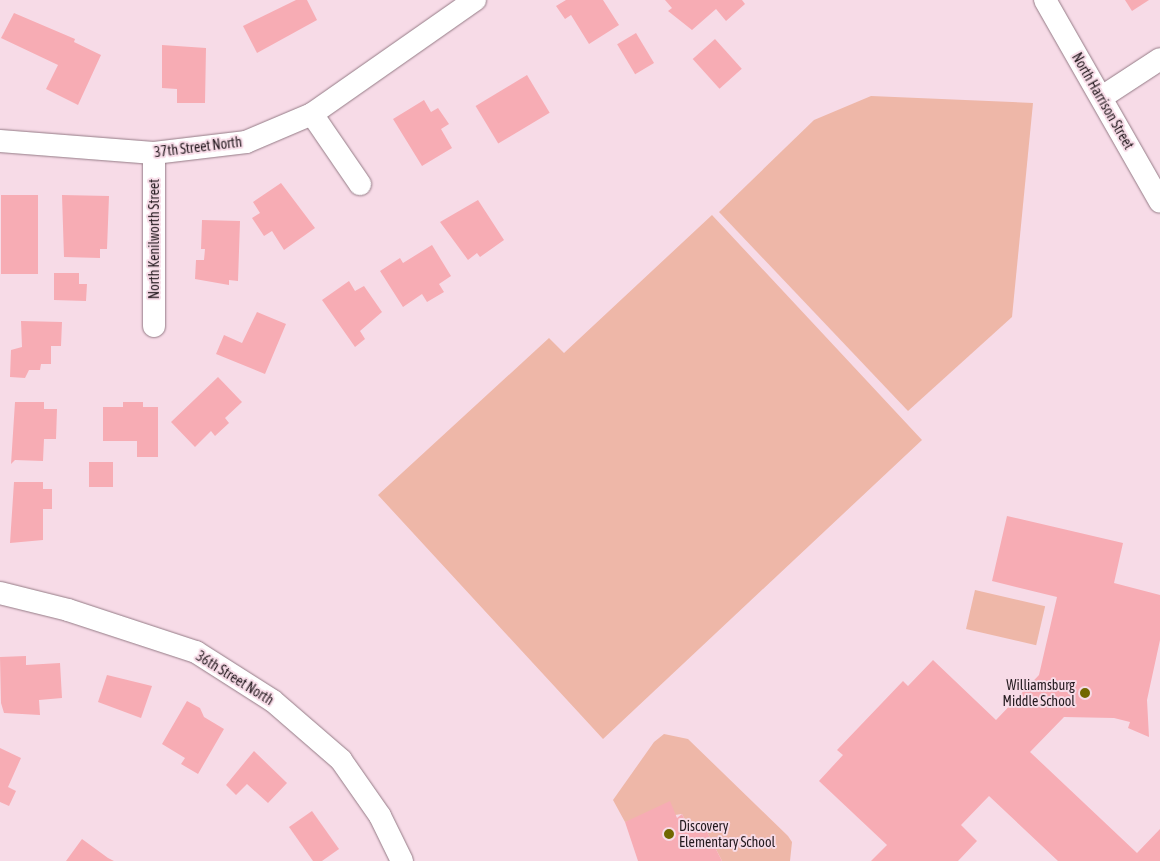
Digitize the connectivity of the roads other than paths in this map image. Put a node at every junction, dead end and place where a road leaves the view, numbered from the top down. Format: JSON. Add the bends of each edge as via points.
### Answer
{"nodes":[{"id":1,"x":475,"y":0,"type":"edge"},
{"id":2,"x":1045,"y":0,"type":"edge"},
{"id":3,"x":1160,"y":58,"type":"edge"},
{"id":4,"x":1102,"y":97,"type":"junction"},
{"id":5,"x":312,"y":114,"type":"junction"},
{"id":6,"x":0,"y":141,"type":"edge"},
{"id":7,"x":154,"y":153,"type":"junction"},
{"id":8,"x":360,"y":184,"type":"dead end"},
{"id":9,"x":1160,"y":202,"type":"edge"},
{"id":10,"x":154,"y":326,"type":"dead end"},
{"id":11,"x":0,"y":593,"type":"edge"},
{"id":12,"x":402,"y":861,"type":"edge"}],
"edges":[{"from":1,"to":5,"type":"street","name":"37th Street North"},
{"from":2,"to":4,"type":"street","name":"North Harrison Street"},
{"from":3,"to":4,"type":"street"},
{"from":4,"to":9,"type":"street","name":"North Harrison Street"},
{"from":5,"to":7,"type":"street","name":"37th Street North","via":[[246,142]]},
{"from":5,"to":8,"type":"street"},
{"from":6,"to":7,"type":"street","name":"37th Street North"},
{"from":7,"to":10,"type":"street","name":"North Kenilworth Street"},
{"from":11,"to":12,"type":"street","name":"36th Street North","via":[[68,610],[196,652],[273,701],[341,760],[380,816]]}]}
